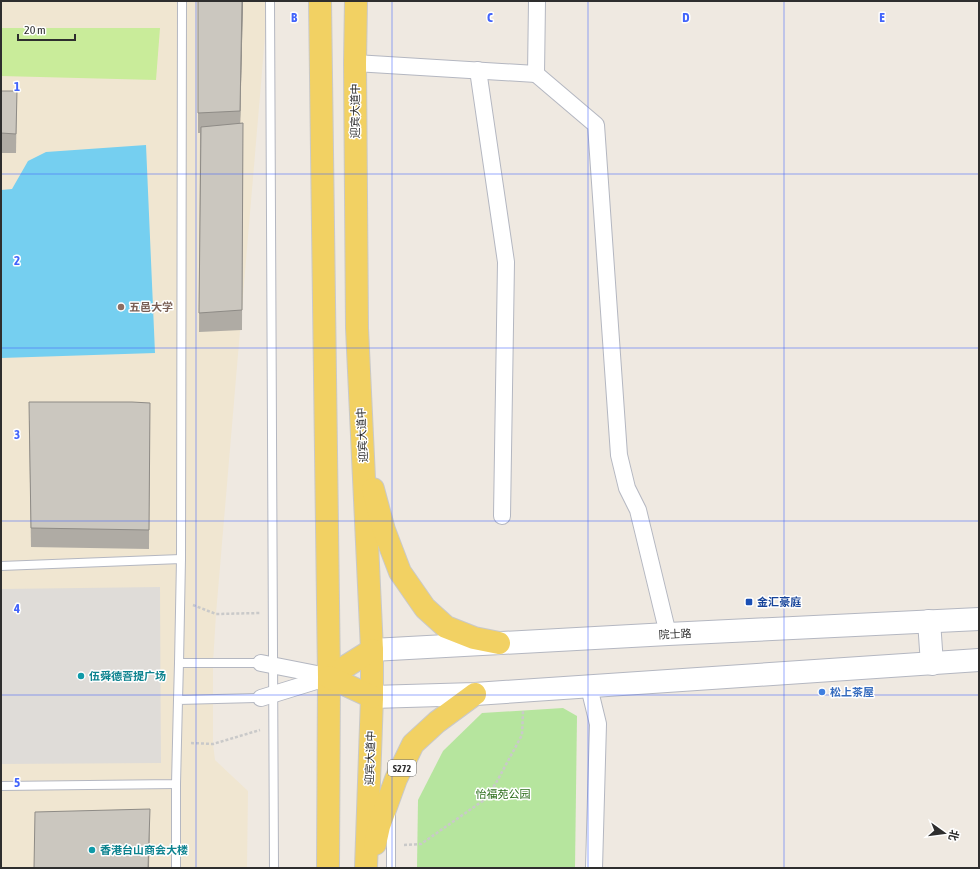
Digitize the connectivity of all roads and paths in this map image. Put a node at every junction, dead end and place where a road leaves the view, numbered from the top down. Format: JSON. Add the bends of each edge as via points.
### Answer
{"nodes":[{"id":1,"x":182,"y":1,"type":"edge"},
{"id":2,"x":270,"y":1,"type":"edge"},
{"id":3,"x":320,"y":1,"type":"edge"},
{"id":4,"x":356,"y":1,"type":"edge"},
{"id":5,"x":537,"y":1,"type":"edge"},
{"id":6,"x":354,"y":62,"type":"junction"},
{"id":7,"x":478,"y":70,"type":"junction"},
{"id":8,"x":536,"y":74,"type":"junction"},
{"id":9,"x":363,"y":458,"type":"junction"},
{"id":10,"x":502,"y":516,"type":"dead end"},
{"id":11,"x":181,"y":559,"type":"junction"},
{"id":12,"x":1,"y":566,"type":"edge"},
{"id":13,"x":180,"y":600,"type":"junction"},
{"id":14,"x":273,"y":613,"type":"junction"},
{"id":15,"x":979,"y":619,"type":"edge"},
{"id":16,"x":929,"y":621,"type":"junction"},
{"id":17,"x":668,"y":634,"type":"junction"},
{"id":18,"x":499,"y":643,"type":"junction"},
{"id":19,"x":372,"y":650,"type":"junction"},
{"id":20,"x":979,"y":660,"type":"edge"},
{"id":21,"x":179,"y":663,"type":"junction"},
{"id":22,"x":267,"y":664,"type":"junction"},
{"id":23,"x":932,"y":664,"type":"junction"},
{"id":24,"x":329,"y":677,"type":"junction"},
{"id":25,"x":589,"y":687,"type":"junction"},
{"id":26,"x":524,"y":691,"type":"junction"},
{"id":27,"x":475,"y":694,"type":"junction"},
{"id":28,"x":267,"y":696,"type":"junction"},
{"id":29,"x":372,"y":697,"type":"junction"},
{"id":30,"x":178,"y":700,"type":"junction"},
{"id":31,"x":273,"y":726,"type":"junction"},
{"id":32,"x":177,"y":743,"type":"junction"},
{"id":33,"x":176,"y":784,"type":"junction"},
{"id":34,"x":1,"y":786,"type":"edge"},
{"id":35,"x":391,"y":794,"type":"junction"},
{"id":36,"x":391,"y":846,"type":"junction"},
{"id":37,"x":176,"y":868,"type":"edge"},
{"id":38,"x":274,"y":868,"type":"edge"},
{"id":39,"x":328,"y":868,"type":"edge"},
{"id":40,"x":367,"y":868,"type":"edge"},
{"id":41,"x":391,"y":868,"type":"edge"},
{"id":42,"x":594,"y":868,"type":"edge"}],
"edges":[{"from":1,"to":11,"type":"lane"},
{"from":2,"to":14,"type":"lane"},
{"from":3,"to":24,"type":"main road"},
{"from":4,"to":6,"type":"main road","name":"迎宾大道中"},
{"from":5,"to":8,"type":"street"},
{"from":6,"to":7,"type":"street"},
{"from":6,"to":9,"type":"main road","name":"迎宾大道中","via":[[357,328]]},
{"from":7,"to":8,"type":"street"},
{"from":7,"to":10,"type":"street","via":[[506,262]]},
{"from":8,"to":17,"type":"street","via":[[596,125],[619,455],[627,488],[638,510]]},
{"from":9,"to":18,"type":"main road","via":[[384,530],[400,572],[425,608],[446,627],[474,638]]},
{"from":9,"to":19,"type":"main road","name":"迎宾大道中"},
{"from":11,"to":12,"type":"lane"},
{"from":11,"to":13,"type":"lane"},
{"from":13,"to":14,"type":"path","via":[[216,614]]},
{"from":13,"to":21,"type":"lane"},
{"from":14,"to":22,"type":"lane"},
{"from":15,"to":16,"type":"main road","name":"院士路"},
{"from":16,"to":17,"type":"main road","name":"院士路"},
{"from":16,"to":23,"type":"main road"},
{"from":17,"to":18,"type":"main road","name":"院士路"},
{"from":18,"to":19,"type":"main road","name":"院士路"},
{"from":19,"to":24,"type":"main road"},
{"from":19,"to":29,"type":"main road","name":"迎宾大道中"},
{"from":20,"to":23,"type":"main road"},
{"from":21,"to":22,"type":"lane"},
{"from":21,"to":30,"type":"lane"},
{"from":22,"to":24,"type":"street"},
{"from":22,"to":28,"type":"lane"},
{"from":23,"to":25,"type":"main road"},
{"from":24,"to":28,"type":"street"},
{"from":24,"to":29,"type":"main road"},
{"from":24,"to":39,"type":"main road"},
{"from":25,"to":26,"type":"main road"},
{"from":25,"to":42,"type":"street","via":[[598,724]]},
{"from":26,"to":27,"type":"main road"},
{"from":26,"to":36,"type":"path","via":[[522,735],[484,800],[421,844]]},
{"from":27,"to":29,"type":"main road"},
{"from":27,"to":35,"type":"main road","number":"S272","via":[[437,722],[413,744]]},
{"from":28,"to":30,"type":"lane"},
{"from":28,"to":31,"type":"lane"},
{"from":29,"to":40,"type":"main road","name":"迎宾大道中"},
{"from":30,"to":32,"type":"lane"},
{"from":31,"to":32,"type":"path","via":[[213,744]]},
{"from":31,"to":38,"type":"lane"},
{"from":32,"to":33,"type":"lane"},
{"from":33,"to":34,"type":"lane"},
{"from":33,"to":37,"type":"lane"},
{"from":35,"to":36,"type":"lane"},
{"from":35,"to":40,"type":"main road","number":"S272"},
{"from":36,"to":41,"type":"lane"}]}
